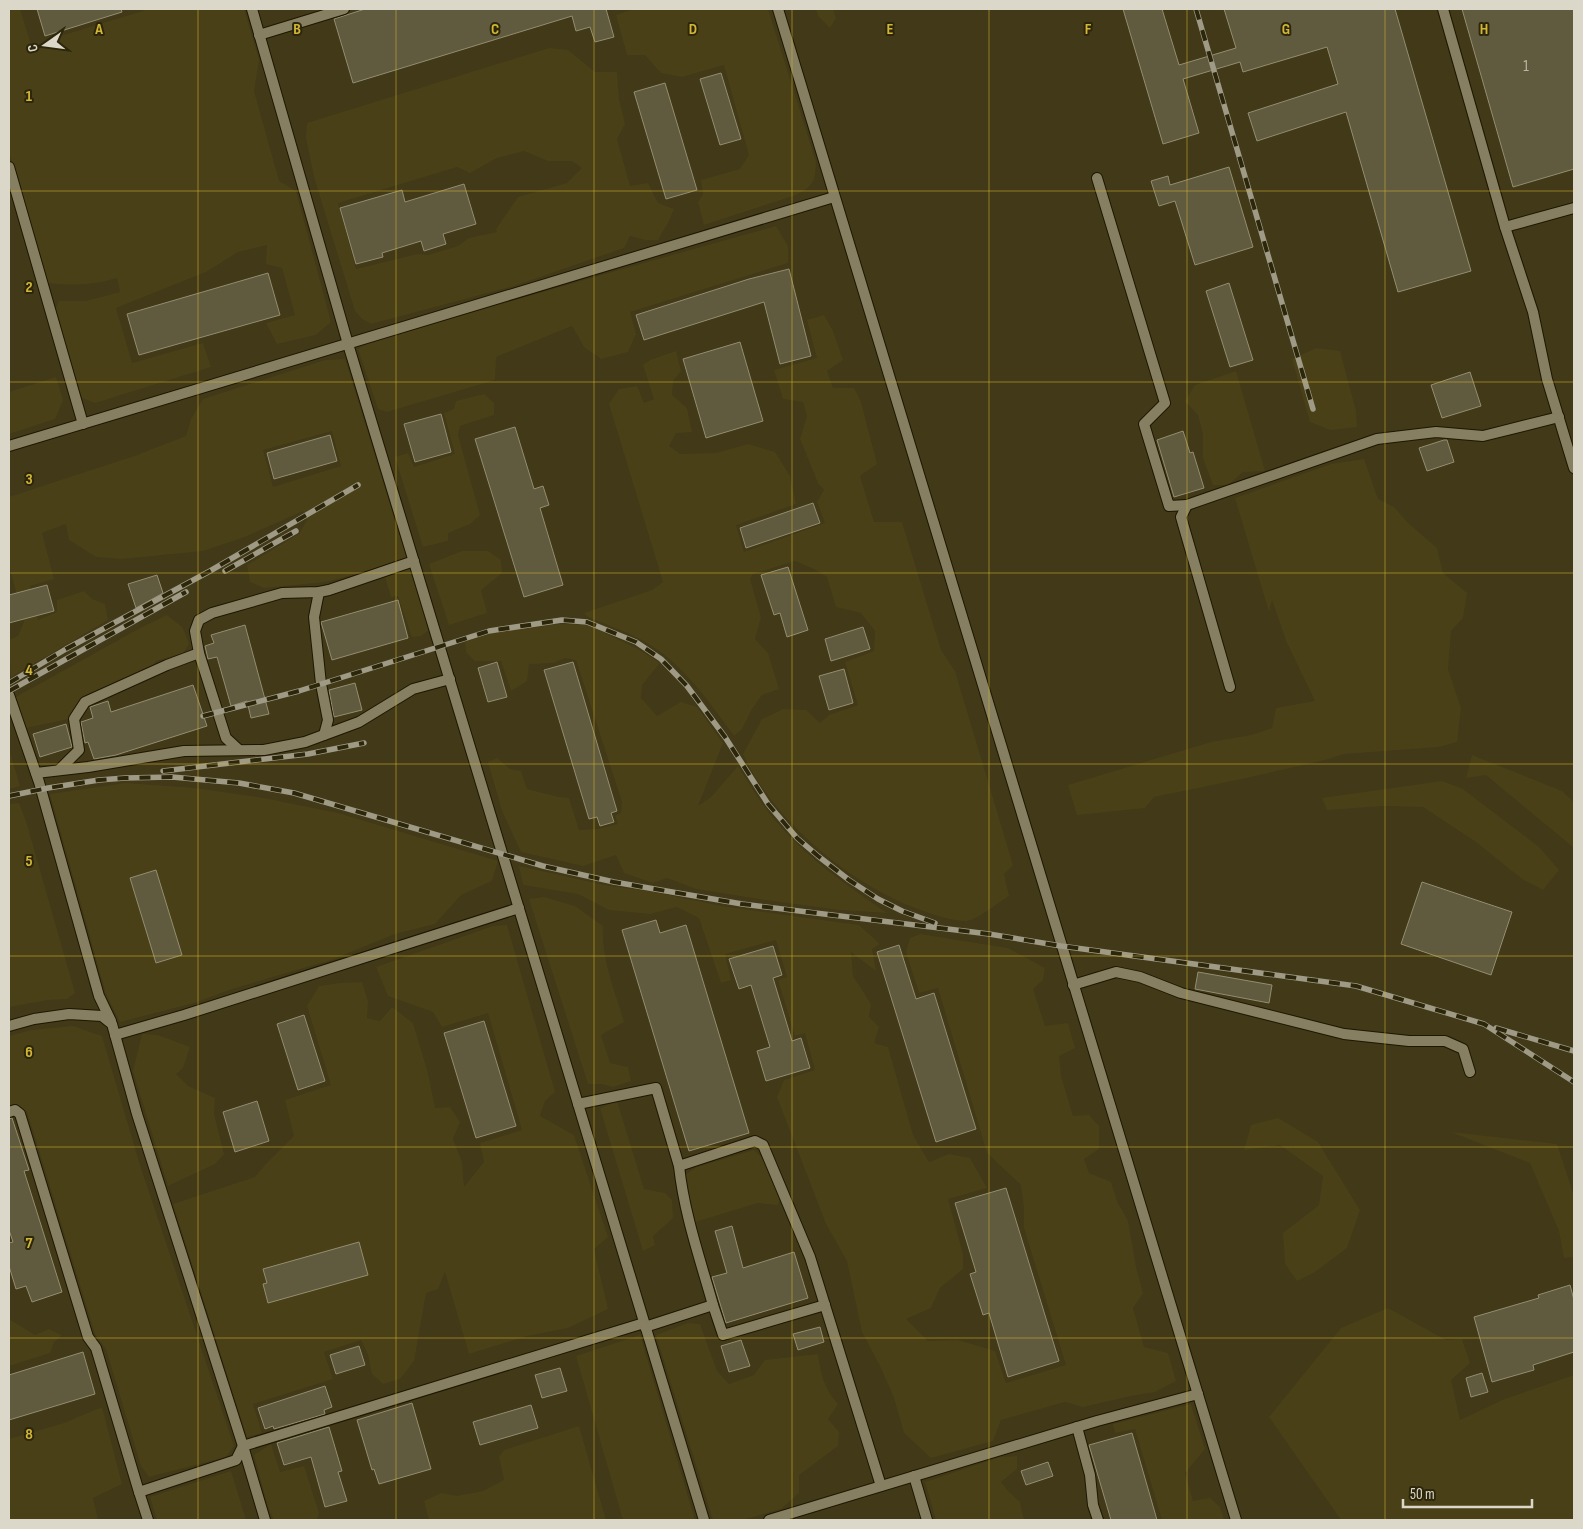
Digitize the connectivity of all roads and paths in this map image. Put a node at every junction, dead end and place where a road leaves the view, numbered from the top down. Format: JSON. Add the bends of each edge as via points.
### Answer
{"nodes":[{"id":1,"x":252,"y":9,"type":"edge"},
{"id":2,"x":344,"y":9,"type":"edge"},
{"id":3,"x":778,"y":9,"type":"edge"},
{"id":4,"x":1442,"y":9,"type":"edge"},
{"id":5,"x":259,"y":35,"type":"junction"},
{"id":6,"x":9,"y":167,"type":"edge"},
{"id":7,"x":1097,"y":178,"type":"dead end"},
{"id":8,"x":11,"y":185,"type":"edge"},
{"id":9,"x":834,"y":197,"type":"junction"},
{"id":10,"x":1574,"y":208,"type":"edge"},
{"id":11,"x":1505,"y":227,"type":"junction"},
{"id":12,"x":348,"y":344,"type":"junction"},
{"id":13,"x":1559,"y":417,"type":"junction"},
{"id":14,"x":83,"y":424,"type":"junction"},
{"id":15,"x":9,"y":446,"type":"edge"},
{"id":16,"x":1574,"y":468,"type":"edge"},
{"id":17,"x":1187,"y":506,"type":"junction"},
{"id":18,"x":414,"y":561,"type":"junction"},
{"id":19,"x":319,"y":592,"type":"junction"},
{"id":20,"x":199,"y":653,"type":"junction"},
{"id":21,"x":450,"y":679,"type":"junction"},
{"id":22,"x":1230,"y":687,"type":"dead end"},
{"id":23,"x":9,"y":695,"type":"edge"},
{"id":24,"x":324,"y":735,"type":"junction"},
{"id":25,"x":239,"y":750,"type":"junction"},
{"id":26,"x":59,"y":770,"type":"junction"},
{"id":27,"x":36,"y":773,"type":"junction"},
{"id":28,"x":519,"y":908,"type":"junction"},
{"id":29,"x":1073,"y":985,"type":"junction"},
{"id":30,"x":112,"y":1024,"type":"junction"},
{"id":31,"x":9,"y":1026,"type":"edge"},
{"id":32,"x":115,"y":1034,"type":"junction"},
{"id":33,"x":1470,"y":1072,"type":"dead end"},
{"id":34,"x":578,"y":1104,"type":"junction"},
{"id":35,"x":9,"y":1112,"type":"edge"},
{"id":36,"x":679,"y":1166,"type":"junction"},
{"id":37,"x":713,"y":1305,"type":"junction"},
{"id":38,"x":825,"y":1305,"type":"junction"},
{"id":39,"x":644,"y":1325,"type":"junction"},
{"id":40,"x":1198,"y":1394,"type":"junction"},
{"id":41,"x":1077,"y":1427,"type":"junction"},
{"id":42,"x":243,"y":1446,"type":"junction"},
{"id":43,"x":914,"y":1476,"type":"junction"},
{"id":44,"x":881,"y":1486,"type":"junction"},
{"id":45,"x":139,"y":1492,"type":"junction"},
{"id":46,"x":148,"y":1520,"type":"edge"},
{"id":47,"x":265,"y":1520,"type":"edge"},
{"id":48,"x":704,"y":1520,"type":"edge"},
{"id":49,"x":769,"y":1520,"type":"edge"},
{"id":50,"x":927,"y":1520,"type":"edge"},
{"id":51,"x":1098,"y":1520,"type":"edge"},
{"id":52,"x":1236,"y":1520,"type":"edge"}],
"edges":[{"from":1,"to":5,"type":"lane"},
{"from":2,"to":5,"type":"lane"},
{"from":3,"to":9,"type":"lane"},
{"from":4,"to":11,"type":"lane"},
{"from":5,"to":12,"type":"lane"},
{"from":6,"to":8,"type":"lane"},
{"from":7,"to":17,"type":"lane","via":[[1165,403],[1144,424],[1169,506]]},
{"from":8,"to":14,"type":"lane"},
{"from":9,"to":12,"type":"lane"},
{"from":9,"to":29,"type":"lane"},
{"from":10,"to":11,"type":"lane"},
{"from":11,"to":13,"type":"lane","via":[[1533,312],[1547,379]]},
{"from":12,"to":14,"type":"lane"},
{"from":12,"to":18,"type":"lane"},
{"from":13,"to":16,"type":"lane"},
{"from":13,"to":17,"type":"lane","via":[[1483,436],[1436,432],[1377,440]]},
{"from":14,"to":15,"type":"lane"},
{"from":17,"to":22,"type":"lane","via":[[1181,517]]},
{"from":18,"to":19,"type":"lane"},
{"from":18,"to":21,"type":"lane"},
{"from":19,"to":20,"type":"lane","via":[[282,593],[212,613],[199,620],[196,631]]},
{"from":19,"to":24,"type":"lane","via":[[314,617],[328,720]]},
{"from":20,"to":25,"type":"lane","via":[[226,738]]},
{"from":20,"to":26,"type":"lane","via":[[167,664],[85,702],[74,720],[79,750]]},
{"from":21,"to":24,"type":"lane","via":[[413,688],[360,722]]},
{"from":21,"to":28,"type":"lane"},
{"from":23,"to":27,"type":"lane"},
{"from":24,"to":25,"type":"lane","via":[[264,750]]},
{"from":25,"to":26,"type":"lane","via":[[184,751]]},
{"from":26,"to":27,"type":"lane"},
{"from":27,"to":30,"type":"lane","via":[[99,996]]},
{"from":28,"to":32,"type":"lane"},
{"from":28,"to":34,"type":"lane"},
{"from":29,"to":33,"type":"lane","via":[[1116,972],[1140,977],[1181,993],[1344,1034],[1409,1042],[1445,1041],[1463,1049]]},
{"from":29,"to":40,"type":"lane"},
{"from":30,"to":31,"type":"lane","via":[[102,1016],[69,1014]]},
{"from":30,"to":32,"type":"lane"},
{"from":32,"to":42,"type":"lane","via":[[137,1114]]},
{"from":34,"to":36,"type":"lane","via":[[656,1088]]},
{"from":34,"to":39,"type":"lane"},
{"from":35,"to":45,"type":"lane","via":[[15,1110],[20,1114]]},
{"from":36,"to":37,"type":"lane","via":[[690,1226]]},
{"from":36,"to":38,"type":"lane","via":[[755,1140],[763,1145],[810,1257]]},
{"from":37,"to":38,"type":"lane","via":[[723,1335]]},
{"from":37,"to":39,"type":"lane"},
{"from":38,"to":44,"type":"lane"},
{"from":39,"to":42,"type":"lane"},
{"from":39,"to":48,"type":"lane"},
{"from":40,"to":41,"type":"lane"},
{"from":40,"to":52,"type":"lane"},
{"from":41,"to":43,"type":"lane"},
{"from":41,"to":51,"type":"lane"},
{"from":42,"to":45,"type":"lane","via":[[236,1460]]},
{"from":42,"to":47,"type":"lane"},
{"from":43,"to":44,"type":"lane"},
{"from":43,"to":50,"type":"lane"},
{"from":44,"to":49,"type":"lane"},
{"from":45,"to":46,"type":"lane"}]}
